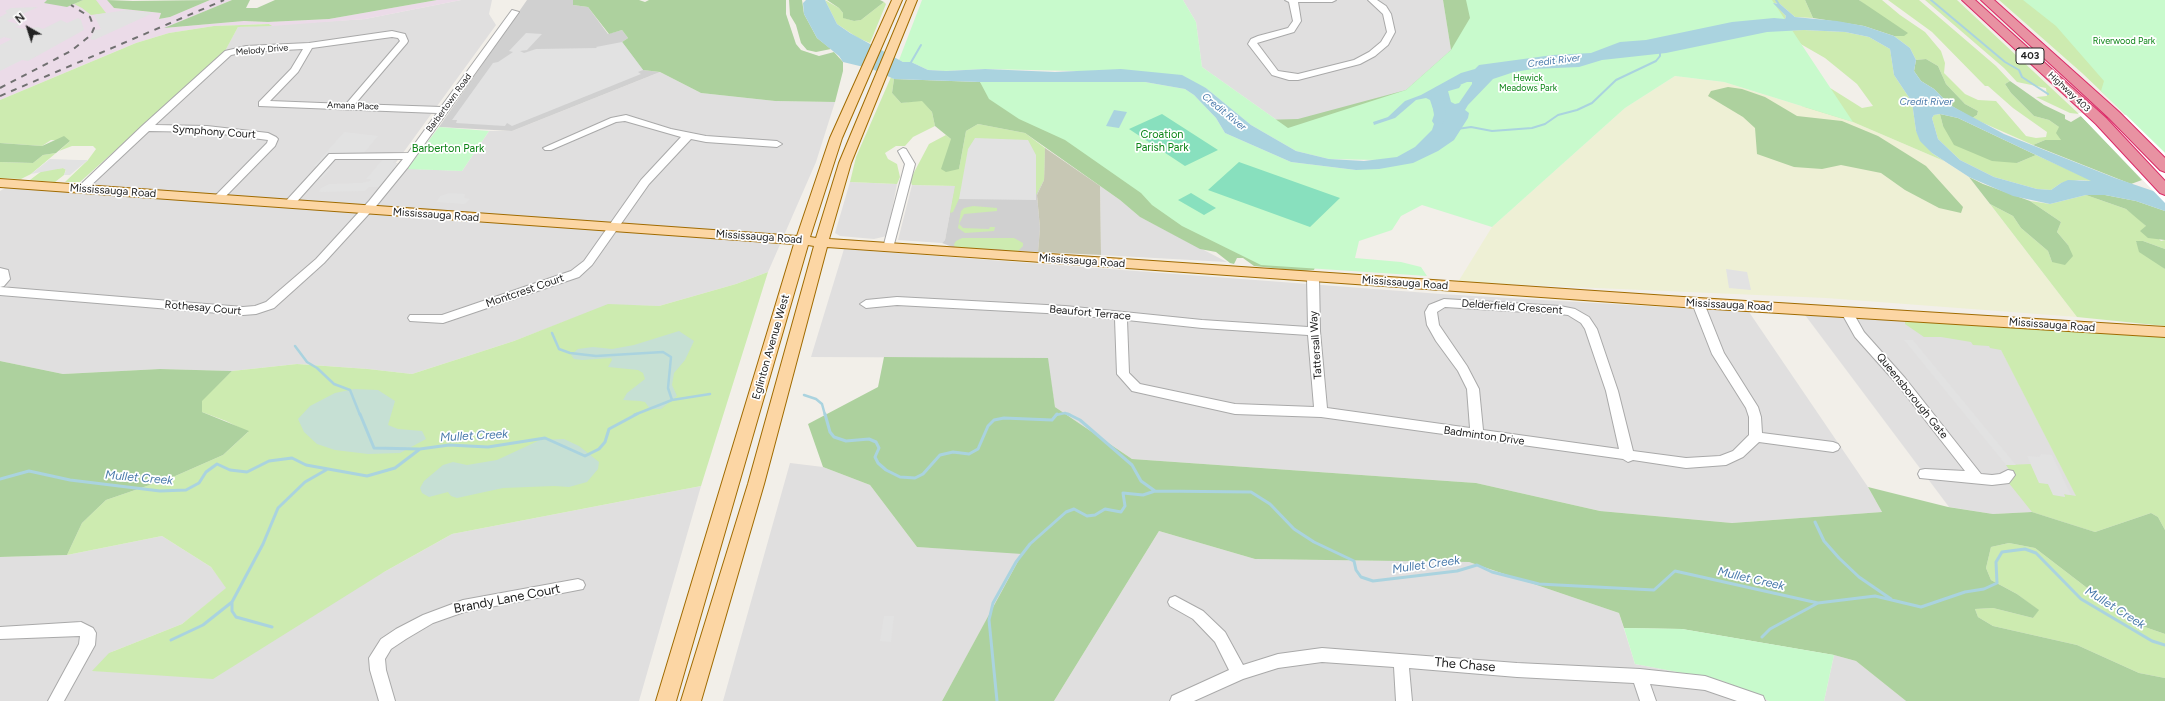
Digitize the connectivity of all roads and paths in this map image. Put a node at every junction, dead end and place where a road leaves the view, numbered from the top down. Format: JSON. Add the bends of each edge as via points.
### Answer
{"nodes":[{"id":1,"x":896,"y":0,"type":"edge"},
{"id":2,"x":912,"y":0,"type":"edge"},
{"id":3,"x":1289,"y":0,"type":"edge"},
{"id":4,"x":1293,"y":0,"type":"edge"},
{"id":5,"x":1332,"y":0,"type":"edge"},
{"id":6,"x":1372,"y":0,"type":"edge"},
{"id":7,"x":1968,"y":0,"type":"edge"},
{"id":8,"x":1987,"y":0,"type":"edge"},
{"id":9,"x":515,"y":12,"type":"dead end"},
{"id":10,"x":309,"y":46,"type":"junction"},
{"id":11,"x":349,"y":106,"type":"junction"},
{"id":12,"x":444,"y":110,"type":"junction"},
{"id":13,"x":145,"y":128,"type":"junction"},
{"id":14,"x":688,"y":136,"type":"junction"},
{"id":15,"x":777,"y":144,"type":"dead end"},
{"id":16,"x":548,"y":148,"type":"dead end"},
{"id":17,"x":903,"y":151,"type":"dead end"},
{"id":18,"x":410,"y":156,"type":"junction"},
{"id":19,"x":2165,"y":167,"type":"edge"},
{"id":20,"x":0,"y":184,"type":"edge"},
{"id":21,"x":82,"y":188,"type":"junction"},
{"id":22,"x":2165,"y":190,"type":"edge"},
{"id":23,"x":218,"y":198,"type":"junction"},
{"id":24,"x":290,"y":204,"type":"junction"},
{"id":25,"x":366,"y":210,"type":"junction"},
{"id":26,"x":615,"y":227,"type":"junction"},
{"id":27,"x":802,"y":241,"type":"junction"},
{"id":28,"x":821,"y":243,"type":"junction"},
{"id":29,"x":888,"y":248,"type":"junction"},
{"id":30,"x":0,"y":272,"type":"edge"},
{"id":31,"x":1313,"y":277,"type":"junction"},
{"id":32,"x":0,"y":283,"type":"edge"},
{"id":33,"x":0,"y":291,"type":"edge"},
{"id":34,"x":1698,"y":303,"type":"junction"},
{"id":35,"x":866,"y":304,"type":"dead end"},
{"id":36,"x":1847,"y":312,"type":"junction"},
{"id":37,"x":1121,"y":315,"type":"junction"},
{"id":38,"x":414,"y":318,"type":"dead end"},
{"id":39,"x":1314,"y":331,"type":"junction"},
{"id":40,"x":2165,"y":332,"type":"edge"},
{"id":41,"x":1321,"y":412,"type":"junction"},
{"id":42,"x":1477,"y":435,"type":"junction"},
{"id":43,"x":1756,"y":437,"type":"junction"},
{"id":44,"x":1833,"y":447,"type":"dead end"},
{"id":45,"x":1628,"y":457,"type":"junction"},
{"id":46,"x":1925,"y":474,"type":"dead end"},
{"id":47,"x":2008,"y":475,"type":"dead end"},
{"id":48,"x":1978,"y":479,"type":"junction"},
{"id":49,"x":578,"y":585,"type":"dead end"},
{"id":50,"x":1175,"y":602,"type":"dead end"},
{"id":51,"x":0,"y":634,"type":"edge"},
{"id":52,"x":1401,"y":660,"type":"junction"},
{"id":53,"x":1239,"y":673,"type":"junction"},
{"id":54,"x":1640,"y":676,"type":"junction"},
{"id":55,"x":56,"y":701,"type":"edge"},
{"id":56,"x":387,"y":701,"type":"edge"},
{"id":57,"x":666,"y":701,"type":"edge"},
{"id":58,"x":691,"y":701,"type":"edge"},
{"id":59,"x":1178,"y":701,"type":"edge"},
{"id":60,"x":1404,"y":701,"type":"edge"},
{"id":61,"x":1648,"y":701,"type":"edge"},
{"id":62,"x":1757,"y":701,"type":"edge"}],
"edges":[{"from":1,"to":27,"type":"main road","name":"Eglinton Avenue West","via":[[889,22],[836,138]]},
{"from":2,"to":28,"type":"main road","name":"Eglinton Avenue West","via":[[845,163]]},
{"from":3,"to":4,"type":"street"},
{"from":4,"to":5,"type":"street"},
{"from":4,"to":6,"type":"street","via":[[1297,22],[1291,30],[1261,38],[1252,44],[1275,73],[1289,77],[1357,62],[1385,43],[1391,32],[1387,14]]},
{"from":7,"to":22,"type":"highway","name":"Highway 403","number":"403","via":[[2092,113]]},
{"from":8,"to":19,"type":"highway","name":"Highway 403","number":"403","via":[[2114,115]]},
{"from":9,"to":12,"type":"street","name":"Barbertown Road"},
{"from":10,"to":11,"type":"street","name":"Amana Place","via":[[295,70],[262,104]]},
{"from":10,"to":11,"type":"street","name":"Melody Drive","via":[[392,34],[398,34],[404,39]]},
{"from":10,"to":13,"type":"street","name":"Melody Drive","via":[[246,49],[228,53]]},
{"from":11,"to":12,"type":"street","name":"Amana Place"},
{"from":12,"to":18,"type":"street","name":"Barbertown Road"},
{"from":13,"to":21,"type":"street","name":"Melody Drive"},
{"from":13,"to":23,"type":"street","name":"Symphony Court","via":[[207,129],[268,136],[272,139],[272,144]]},
{"from":14,"to":15,"type":"street"},
{"from":14,"to":16,"type":"street","via":[[621,118]]},
{"from":14,"to":26,"type":"street","name":"Montcrest Court","via":[[645,182],[625,208]]},
{"from":17,"to":29,"type":"street","via":[[910,164]]},
{"from":18,"to":24,"type":"street","via":[[332,156]]},
{"from":18,"to":25,"type":"street","name":"Barbertown Road"},
{"from":20,"to":21,"type":"main road","name":"Mississauga Road"},
{"from":21,"to":23,"type":"main road","name":"Mississauga Road"},
{"from":23,"to":24,"type":"main road","name":"Mississauga Road"},
{"from":24,"to":25,"type":"main road","name":"Mississauga Road"},
{"from":25,"to":26,"type":"main road","name":"Mississauga Road"},
{"from":25,"to":33,"type":"street","name":"Rothesay Court","via":[[320,261],[273,302],[256,310]]},
{"from":26,"to":27,"type":"main road","name":"Mississauga Road"},
{"from":26,"to":38,"type":"street","name":"Montcrest Court","via":[[588,263],[575,274],[443,319]]},
{"from":27,"to":28,"type":"main road","name":"Mississauga Road"},
{"from":27,"to":57,"type":"main road","name":"Eglinton Avenue West"},
{"from":28,"to":29,"type":"main road","name":"Mississauga Road"},
{"from":28,"to":58,"type":"main road","name":"Eglinton Avenue West","via":[[756,484]]},
{"from":29,"to":31,"type":"main road","name":"Mississauga Road"},
{"from":30,"to":32,"type":"street","via":[[4,273],[4,279]]},
{"from":31,"to":34,"type":"main road","name":"Mississauga Road"},
{"from":31,"to":39,"type":"street","name":"Tattersall Way"},
{"from":34,"to":36,"type":"main road","name":"Mississauga Road"},
{"from":34,"to":43,"type":"street","via":[[1718,354],[1752,406]]},
{"from":35,"to":37,"type":"street","name":"Beaufort Terrace","via":[[897,301]]},
{"from":36,"to":40,"type":"main road","name":"Mississauga Road"},
{"from":36,"to":48,"type":"street","name":"Queensborough Gate","via":[[1859,334],[1901,381]]},
{"from":37,"to":39,"type":"street","name":"Beaufort Terrace","via":[[1202,324]]},
{"from":37,"to":41,"type":"street","name":"Badminton Drive","via":[[1123,374],[1136,388],[1236,409]]},
{"from":39,"to":41,"type":"street","name":"Tattersall Way"},
{"from":41,"to":42,"type":"street","name":"Badminton Drive"},
{"from":42,"to":45,"type":"street","name":"Badminton Drive"},
{"from":42,"to":45,"type":"street","name":"Delderfield Crescent","via":[[1472,389],[1463,369],[1433,325],[1433,308],[1444,303],[1560,310],[1571,312],[1585,320],[1591,329],[1612,391]]},
{"from":43,"to":44,"type":"street"},
{"from":43,"to":45,"type":"street","name":"Badminton Drive","via":[[1738,454],[1721,461],[1686,463]]},
{"from":46,"to":48,"type":"street"},
{"from":47,"to":48,"type":"street","via":[[1998,480]]},
{"from":49,"to":56,"type":"street","name":"Brandy Lane Court","via":[[463,606],[428,618],[401,634],[386,644],[377,658]]},
{"from":50,"to":53,"type":"street","via":[[1198,615],[1220,637]]},
{"from":51,"to":55,"type":"street","via":[[81,628],[88,633],[87,645]]},
{"from":52,"to":53,"type":"street","name":"The Chase","via":[[1322,655],[1278,661]]},
{"from":52,"to":54,"type":"street","name":"The Chase","via":[[1517,670]]},
{"from":52,"to":60,"type":"street"},
{"from":53,"to":59,"type":"street","name":"The Chase"},
{"from":54,"to":61,"type":"street"},
{"from":54,"to":62,"type":"street","name":"The Chase","via":[[1705,682]]}]}
